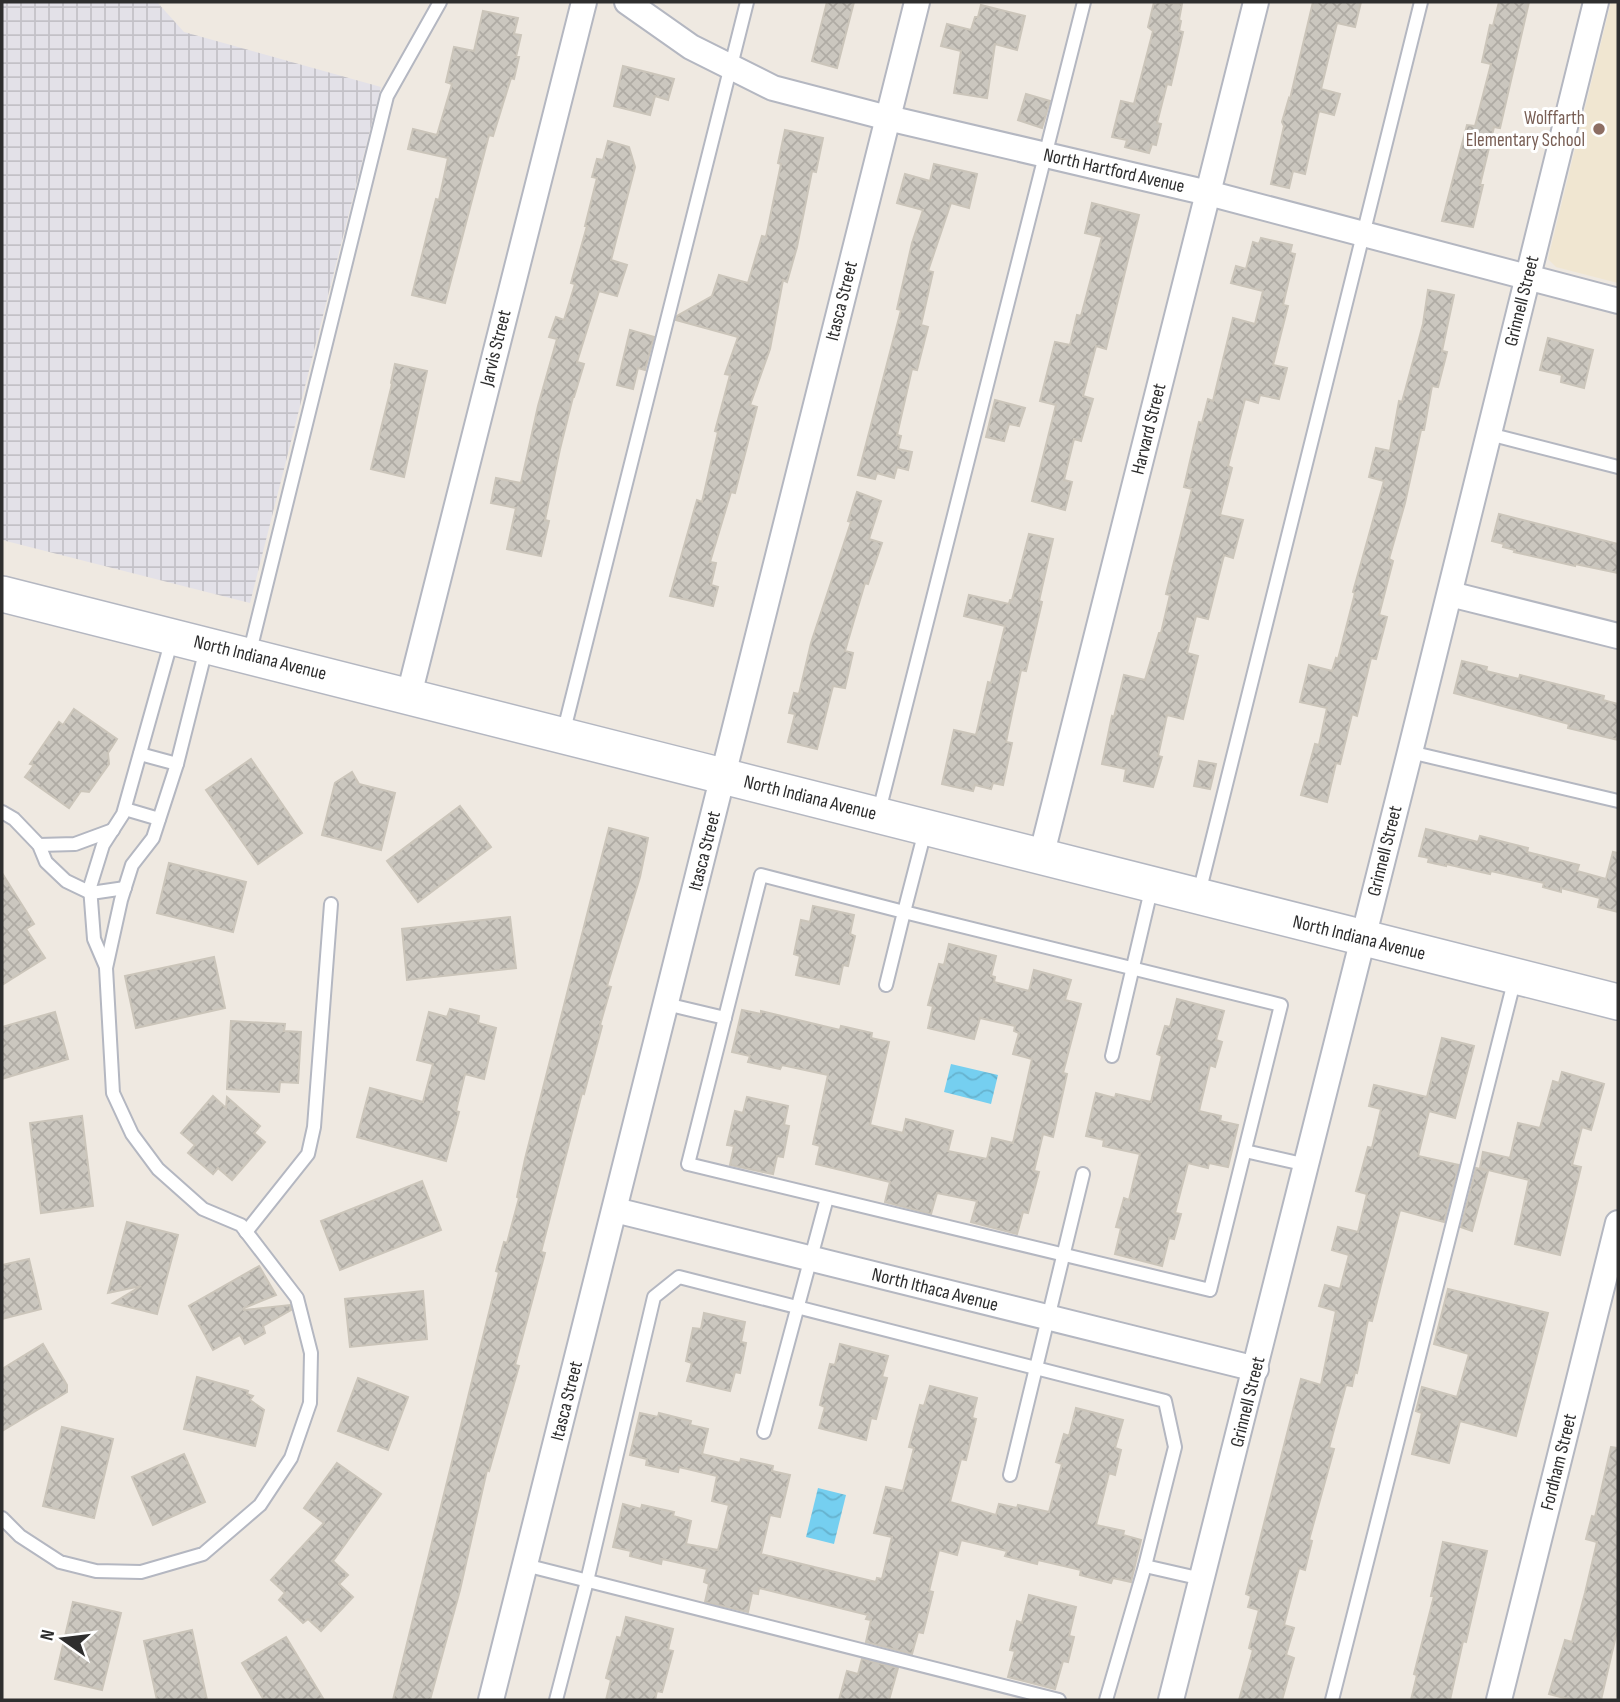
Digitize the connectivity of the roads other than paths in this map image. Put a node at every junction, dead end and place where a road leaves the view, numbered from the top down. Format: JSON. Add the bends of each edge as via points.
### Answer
{"nodes":[{"id":1,"x":440,"y":2,"type":"edge"},
{"id":2,"x":584,"y":2,"type":"edge"},
{"id":3,"x":627,"y":2,"type":"edge"},
{"id":4,"x":747,"y":2,"type":"edge"},
{"id":5,"x":917,"y":2,"type":"edge"},
{"id":6,"x":1084,"y":2,"type":"edge"},
{"id":7,"x":1256,"y":2,"type":"edge"},
{"id":8,"x":1421,"y":2,"type":"edge"},
{"id":9,"x":1596,"y":2,"type":"edge"},
{"id":10,"x":731,"y":68,"type":"junction"},
{"id":11,"x":888,"y":118,"type":"junction"},
{"id":12,"x":1045,"y":155,"type":"junction"},
{"id":13,"x":1209,"y":194,"type":"junction"},
{"id":14,"x":1364,"y":236,"type":"junction"},
{"id":15,"x":1528,"y":278,"type":"junction"},
{"id":16,"x":1618,"y":301,"type":"edge"},
{"id":17,"x":1489,"y":434,"type":"junction"},
{"id":18,"x":1618,"y":467,"type":"edge"},
{"id":19,"x":2,"y":594,"type":"edge"},
{"id":20,"x":1450,"y":594,"type":"junction"},
{"id":21,"x":173,"y":636,"type":"junction"},
{"id":22,"x":1618,"y":636,"type":"edge"},
{"id":23,"x":207,"y":645,"type":"junction"},
{"id":24,"x":249,"y":656,"type":"junction"},
{"id":25,"x":409,"y":695,"type":"junction"},
{"id":26,"x":563,"y":734,"type":"junction"},
{"id":27,"x":1410,"y":752,"type":"junction"},
{"id":28,"x":140,"y":754,"type":"junction"},
{"id":29,"x":177,"y":764,"type":"junction"},
{"id":30,"x":724,"y":775,"type":"junction"},
{"id":31,"x":1618,"y":801,"type":"edge"},
{"id":32,"x":125,"y":809,"type":"junction"},
{"id":33,"x":2,"y":812,"type":"edge"},
{"id":34,"x":878,"y":815,"type":"junction"},
{"id":35,"x":159,"y":819,"type":"junction"},
{"id":36,"x":926,"y":828,"type":"junction"},
{"id":37,"x":113,"y":830,"type":"junction"},
{"id":38,"x":40,"y":845,"type":"junction"},
{"id":39,"x":1041,"y":857,"type":"junction"},
{"id":40,"x":1152,"y":885,"type":"junction"},
{"id":41,"x":125,"y":888,"type":"junction"},
{"id":42,"x":91,"y":893,"type":"junction"},
{"id":43,"x":1198,"y":897,"type":"junction"},
{"id":44,"x":331,"y":904,"type":"dead end"},
{"id":45,"x":904,"y":912,"type":"junction"},
{"id":46,"x":1363,"y":939,"type":"junction"},
{"id":47,"x":106,"y":968,"type":"junction"},
{"id":48,"x":1133,"y":968,"type":"junction"},
{"id":49,"x":1515,"y":976,"type":"junction"},
{"id":50,"x":886,"y":985,"type":"dead end"},
{"id":51,"x":1618,"y":1002,"type":"edge"},
{"id":52,"x":666,"y":1004,"type":"junction"},
{"id":53,"x":725,"y":1018,"type":"junction"},
{"id":54,"x":1112,"y":1056,"type":"dead end"},
{"id":55,"x":1245,"y":1150,"type":"junction"},
{"id":56,"x":1307,"y":1165,"type":"junction"},
{"id":57,"x":1083,"y":1174,"type":"dead end"},
{"id":58,"x":827,"y":1198,"type":"junction"},
{"id":59,"x":615,"y":1210,"type":"junction"},
{"id":60,"x":1618,"y":1223,"type":"edge"},
{"id":61,"x":246,"y":1232,"type":"junction"},
{"id":62,"x":1063,"y":1256,"type":"junction"},
{"id":63,"x":811,"y":1259,"type":"junction"},
{"id":64,"x":798,"y":1307,"type":"junction"},
{"id":65,"x":1048,"y":1318,"type":"junction"},
{"id":66,"x":1036,"y":1367,"type":"junction"},
{"id":67,"x":1256,"y":1369,"type":"junction"},
{"id":68,"x":764,"y":1432,"type":"dead end"},
{"id":69,"x":1010,"y":1475,"type":"dead end"},
{"id":70,"x":2,"y":1518,"type":"edge"},
{"id":71,"x":525,"y":1565,"type":"junction"},
{"id":72,"x":1145,"y":1566,"type":"junction"},
{"id":73,"x":1202,"y":1579,"type":"junction"},
{"id":74,"x":587,"y":1581,"type":"junction"},
{"id":75,"x":491,"y":1700,"type":"edge"},
{"id":76,"x":555,"y":1700,"type":"edge"},
{"id":77,"x":1059,"y":1700,"type":"edge"},
{"id":78,"x":1106,"y":1700,"type":"edge"},
{"id":79,"x":1171,"y":1700,"type":"edge"},
{"id":80,"x":1332,"y":1700,"type":"edge"},
{"id":81,"x":1499,"y":1700,"type":"edge"}],
"edges":[{"from":1,"to":24,"type":"lane","via":[[387,96]]},
{"from":2,"to":25,"type":"street","name":"Jarvis Street"},
{"from":3,"to":10,"type":"street","name":"North Hartford Avenue","via":[[691,47]]},
{"from":4,"to":10,"type":"lane"},
{"from":5,"to":11,"type":"street","name":"Itasca Street"},
{"from":6,"to":12,"type":"lane"},
{"from":7,"to":13,"type":"street","name":"Harvard Street"},
{"from":8,"to":14,"type":"lane"},
{"from":9,"to":15,"type":"street","name":"Grinnell Street"},
{"from":10,"to":11,"type":"street","name":"North Hartford Avenue","via":[[774,88]]},
{"from":10,"to":26,"type":"lane"},
{"from":11,"to":12,"type":"street","name":"North Hartford Avenue"},
{"from":11,"to":30,"type":"street","name":"Itasca Street"},
{"from":12,"to":13,"type":"street","name":"North Hartford Avenue"},
{"from":12,"to":34,"type":"lane"},
{"from":13,"to":14,"type":"street","name":"North Hartford Avenue"},
{"from":13,"to":39,"type":"street","name":"Harvard Street"},
{"from":14,"to":15,"type":"street","name":"North Hartford Avenue"},
{"from":14,"to":43,"type":"lane"},
{"from":15,"to":16,"type":"street","name":"North Hartford Avenue"},
{"from":15,"to":17,"type":"street","name":"Grinnell Street"},
{"from":17,"to":18,"type":"lane"},
{"from":17,"to":20,"type":"street","name":"Grinnell Street"},
{"from":19,"to":21,"type":"main road","name":"North Indiana Avenue"},
{"from":20,"to":22,"type":"street"},
{"from":20,"to":27,"type":"street","name":"Grinnell Street"},
{"from":21,"to":23,"type":"main road","name":"North Indiana Avenue"},
{"from":21,"to":28,"type":"lane"},
{"from":23,"to":24,"type":"main road","name":"North Indiana Avenue"},
{"from":23,"to":29,"type":"lane"},
{"from":24,"to":25,"type":"main road","name":"North Indiana Avenue"},
{"from":25,"to":26,"type":"main road","name":"North Indiana Avenue"},
{"from":26,"to":30,"type":"main road","name":"North Indiana Avenue"},
{"from":27,"to":31,"type":"lane"},
{"from":27,"to":46,"type":"street","name":"Grinnell Street"},
{"from":28,"to":29,"type":"lane"},
{"from":28,"to":32,"type":"lane"},
{"from":29,"to":35,"type":"lane"},
{"from":30,"to":34,"type":"main road","name":"North Indiana Avenue"},
{"from":30,"to":52,"type":"street","name":"Itasca Street"},
{"from":32,"to":35,"type":"lane"},
{"from":32,"to":37,"type":"lane"},
{"from":33,"to":38,"type":"lane"},
{"from":34,"to":36,"type":"main road","name":"North Indiana Avenue"},
{"from":35,"to":41,"type":"lane","via":[[153,838],[132,865]]},
{"from":36,"to":39,"type":"main road","name":"North Indiana Avenue"},
{"from":36,"to":45,"type":"lane"},
{"from":37,"to":38,"type":"lane","via":[[75,844]]},
{"from":37,"to":42,"type":"lane","via":[[103,845]]},
{"from":38,"to":42,"type":"lane","via":[[46,862],[66,881]]},
{"from":39,"to":40,"type":"main road","name":"North Indiana Avenue"},
{"from":40,"to":43,"type":"main road","name":"North Indiana Avenue"},
{"from":40,"to":48,"type":"lane"},
{"from":41,"to":42,"type":"lane"},
{"from":41,"to":47,"type":"lane"},
{"from":42,"to":47,"type":"lane","via":[[94,939]]},
{"from":43,"to":46,"type":"main road","name":"North Indiana Avenue"},
{"from":44,"to":61,"type":"lane","via":[[314,1127],[307,1154]]},
{"from":45,"to":48,"type":"lane"},
{"from":45,"to":50,"type":"lane"},
{"from":45,"to":53,"type":"lane","via":[[761,876]]},
{"from":46,"to":49,"type":"main road","name":"North Indiana Avenue"},
{"from":46,"to":56,"type":"street","name":"Grinnell Street"},
{"from":47,"to":61,"type":"lane","via":[[113,1093],[132,1134],[158,1169],[203,1209]]},
{"from":48,"to":54,"type":"lane"},
{"from":48,"to":55,"type":"lane","via":[[1281,1005]]},
{"from":49,"to":51,"type":"main road","name":"North Indiana Avenue"},
{"from":49,"to":80,"type":"lane"},
{"from":52,"to":53,"type":"lane"},
{"from":52,"to":59,"type":"street","name":"Itasca Street"},
{"from":53,"to":58,"type":"lane","via":[[688,1164]]},
{"from":55,"to":56,"type":"lane"},
{"from":55,"to":62,"type":"lane","via":[[1210,1290]]},
{"from":56,"to":67,"type":"street","name":"Grinnell Street"},
{"from":57,"to":62,"type":"lane"},
{"from":58,"to":62,"type":"lane"},
{"from":58,"to":63,"type":"lane"},
{"from":59,"to":63,"type":"street","name":"North Ithaca Avenue"},
{"from":59,"to":71,"type":"street","name":"Itasca Street"},
{"from":60,"to":81,"type":"street","name":"Fordham Street"},
{"from":61,"to":70,"type":"lane","via":[[297,1298],[311,1353],[310,1403],[291,1458],[260,1505],[203,1554],[141,1572],[96,1571],[60,1562]]},
{"from":62,"to":65,"type":"lane"},
{"from":63,"to":64,"type":"lane"},
{"from":63,"to":65,"type":"street","name":"North Ithaca Avenue"},
{"from":64,"to":66,"type":"lane"},
{"from":64,"to":68,"type":"lane"},
{"from":64,"to":74,"type":"lane","via":[[679,1277],[654,1297]]},
{"from":65,"to":66,"type":"lane"},
{"from":65,"to":67,"type":"street","name":"North Ithaca Avenue"},
{"from":66,"to":69,"type":"lane"},
{"from":66,"to":72,"type":"lane","via":[[1166,1401],[1175,1447]]},
{"from":67,"to":73,"type":"street","name":"Grinnell Street"},
{"from":71,"to":74,"type":"lane"},
{"from":71,"to":75,"type":"street","name":"Itasca Street"},
{"from":72,"to":73,"type":"lane"},
{"from":72,"to":78,"type":"lane"},
{"from":73,"to":79,"type":"street","name":"Grinnell Street"},
{"from":74,"to":76,"type":"lane"},
{"from":74,"to":77,"type":"lane"}]}
